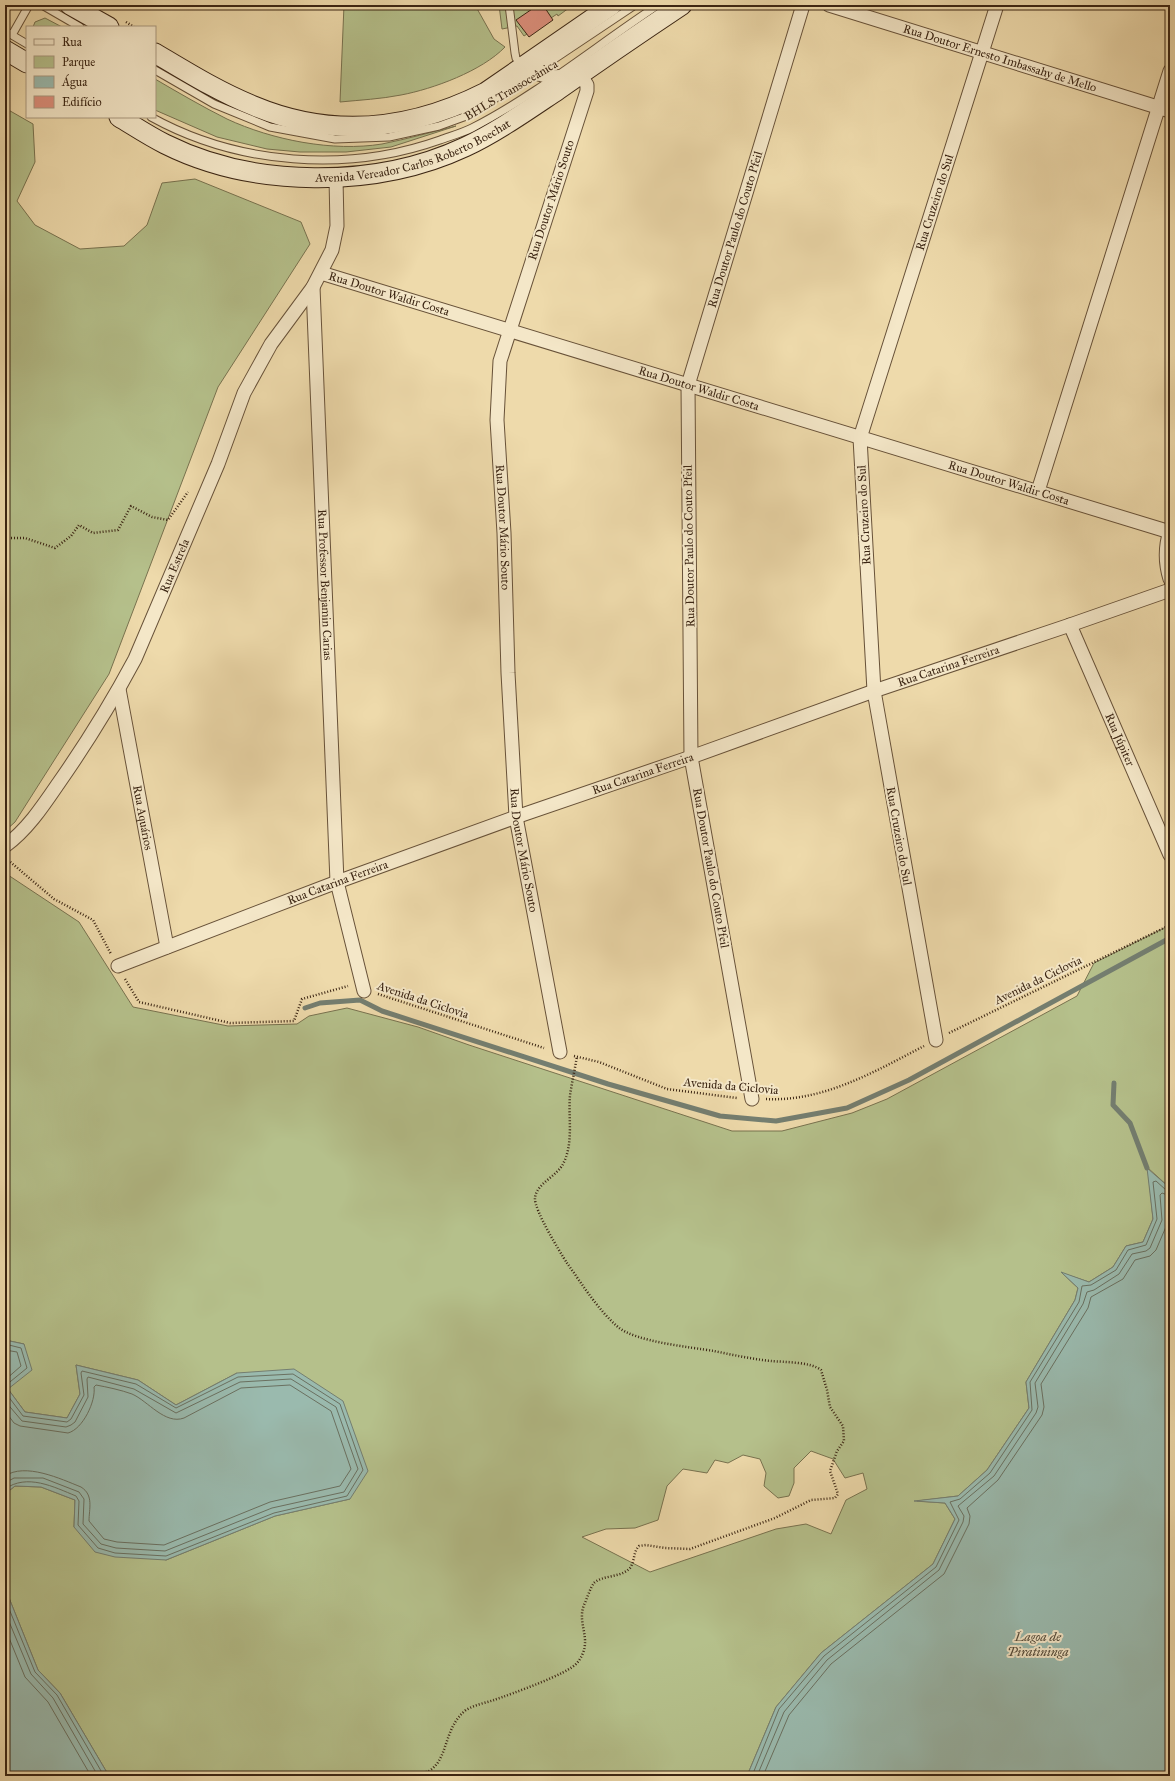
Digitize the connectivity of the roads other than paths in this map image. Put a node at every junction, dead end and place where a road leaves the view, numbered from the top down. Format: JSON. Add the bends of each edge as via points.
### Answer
{"nodes":[{"id":1,"x":29,"y":5,"type":"edge"},
{"id":2,"x":42,"y":5,"type":"edge"},
{"id":3,"x":70,"y":5,"type":"edge"},
{"id":4,"x":509,"y":5,"type":"edge"},
{"id":5,"x":612,"y":5,"type":"edge"},
{"id":6,"x":635,"y":5,"type":"edge"},
{"id":7,"x":658,"y":5,"type":"edge"},
{"id":8,"x":682,"y":5,"type":"edge"},
{"id":9,"x":803,"y":5,"type":"edge"},
{"id":10,"x":829,"y":5,"type":"edge"},
{"id":11,"x":997,"y":5,"type":"edge"},
{"id":12,"x":78,"y":26,"type":"edge"},
{"id":13,"x":107,"y":26,"type":"edge"},
{"id":14,"x":5,"y":31,"type":"edge"},
{"id":15,"x":8,"y":42,"type":"edge"},
{"id":16,"x":26,"y":44,"type":"edge"},
{"id":17,"x":982,"y":53,"type":"junction"},
{"id":18,"x":156,"y":54,"type":"edge"},
{"id":19,"x":26,"y":62,"type":"edge"},
{"id":20,"x":528,"y":70,"type":"junction"},
{"id":21,"x":156,"y":71,"type":"edge"},
{"id":22,"x":1170,"y":71,"type":"edge"},
{"id":23,"x":580,"y":74,"type":"junction"},
{"id":24,"x":554,"y":78,"type":"junction"},
{"id":25,"x":1164,"y":110,"type":"edge"},
{"id":26,"x":121,"y":118,"type":"edge"},
{"id":27,"x":153,"y":118,"type":"edge"},
{"id":28,"x":336,"y":178,"type":"junction"},
{"id":29,"x":321,"y":273,"type":"junction"},
{"id":30,"x":313,"y":288,"type":"junction"},
{"id":31,"x":509,"y":331,"type":"junction"},
{"id":32,"x":688,"y":385,"type":"junction"},
{"id":33,"x":860,"y":438,"type":"junction"},
{"id":34,"x":1038,"y":491,"type":"junction"},
{"id":35,"x":1170,"y":531,"type":"edge"},
{"id":36,"x":1170,"y":579,"type":"edge"},
{"id":37,"x":1170,"y":590,"type":"edge"},
{"id":38,"x":1070,"y":625,"type":"junction"},
{"id":39,"x":119,"y":689,"type":"junction"},
{"id":40,"x":874,"y":691,"type":"junction"},
{"id":41,"x":691,"y":757,"type":"junction"},
{"id":42,"x":516,"y":817,"type":"junction"},
{"id":43,"x":5,"y":846,"type":"edge"},
{"id":44,"x":1170,"y":855,"type":"edge"},
{"id":45,"x":337,"y":882,"type":"junction"},
{"id":46,"x":167,"y":947,"type":"junction"},
{"id":47,"x":118,"y":966,"type":"road end"},
{"id":48,"x":364,"y":990,"type":"road end"},
{"id":49,"x":936,"y":1040,"type":"road end"},
{"id":50,"x":560,"y":1052,"type":"road end"},
{"id":51,"x":752,"y":1099,"type":"road end"}],
"edges":[{"from":1,"to":15,"type":"lane"},
{"from":2,"to":12,"type":"lane"},
{"from":3,"to":13,"type":"main road"},
{"from":4,"to":20,"type":"lane","via":[[516,58]]},
{"from":5,"to":20,"type":"main road"},
{"from":6,"to":20,"type":"lane","name":"BHLS Transoceânica"},
{"from":7,"to":24,"type":"lane","name":"BHLS Transoceânica"},
{"from":8,"to":23,"type":"main road","name":"Avenida Vereador Carlos Roberto Boechat"},
{"from":9,"to":32,"type":"street","name":"Rua Doutor Paulo do Couto Pfeil"},
{"from":10,"to":17,"type":"street","name":"Rua Doutor Ernesto Imbassahy de Mello"},
{"from":11,"to":17,"type":"street","name":"Rua Cruzeiro do Sul"},
{"from":14,"to":15,"type":"lane"},
{"from":15,"to":16,"type":"lane"},
{"from":15,"to":19,"type":"main road"},
{"from":17,"to":25,"type":"street","name":"Rua Doutor Ernesto Imbassahy de Mello"},
{"from":17,"to":33,"type":"street","name":"Rua Cruzeiro do Sul"},
{"from":18,"to":20,"type":"main road","via":[[255,107],[306,123],[337,126],[387,125],[433,115],[464,103]]},
{"from":20,"to":21,"type":"lane","name":"BHLS Transoceânica","via":[[472,114],[439,126],[389,137],[335,139],[270,127],[214,104]]},
{"from":20,"to":24,"type":"street"},
{"from":22,"to":25,"type":"street"},
{"from":23,"to":24,"type":"street"},
{"from":23,"to":28,"type":"main road","name":"Avenida Vereador Carlos Roberto Boechat","via":[[502,126],[445,156],[388,172]]},
{"from":23,"to":31,"type":"street","name":"Rua Doutor Mário Souto","via":[[587,85],[587,91]]},
{"from":24,"to":27,"type":"lane","name":"BHLS Transoceânica","via":[[470,129],[429,144],[390,154],[334,161],[273,158],[208,142]]},
{"from":25,"to":34,"type":"street"},
{"from":26,"to":28,"type":"main road","name":"Avenida Vereador Carlos Roberto Boechat","via":[[165,144],[232,168],[270,174]]},
{"from":28,"to":29,"type":"street","name":"Rua Doutor Waldir Costa","via":[[336,237]]},
{"from":29,"to":30,"type":"street","name":"Rua Estrela"},
{"from":29,"to":31,"type":"street","name":"Rua Doutor Waldir Costa"},
{"from":30,"to":39,"type":"street","name":"Rua Estrela","via":[[271,344],[244,393],[218,464],[161,601]]},
{"from":30,"to":45,"type":"street","name":"Rua Professor Benjamin Carias"},
{"from":31,"to":32,"type":"street","name":"Rua Doutor Waldir Costa"},
{"from":31,"to":42,"type":"street","name":"Rua Doutor Mário Souto","via":[[500,361],[497,420]]},
{"from":32,"to":33,"type":"street","name":"Rua Doutor Waldir Costa"},
{"from":32,"to":41,"type":"street","name":"Rua Doutor Paulo do Couto Pfeil"},
{"from":33,"to":34,"type":"street","name":"Rua Doutor Waldir Costa"},
{"from":33,"to":40,"type":"street","name":"Rua Cruzeiro do Sul"},
{"from":34,"to":35,"type":"street","name":"Rua Doutor Waldir Costa"},
{"from":35,"to":36,"type":"street","name":"Rua Doutor Waldir Costa","via":[[1166,558]]},
{"from":37,"to":38,"type":"street","name":"Rua Catarina Ferreira"},
{"from":38,"to":40,"type":"street","name":"Rua Catarina Ferreira"},
{"from":38,"to":44,"type":"street","name":"Rua Júpiter"},
{"from":39,"to":43,"type":"street","name":"Rua Estrela","via":[[44,804],[21,832]]},
{"from":39,"to":46,"type":"street","name":"Rua Aquários"},
{"from":40,"to":41,"type":"street","name":"Rua Catarina Ferreira"},
{"from":40,"to":49,"type":"street","name":"Rua Cruzeiro do Sul"},
{"from":41,"to":42,"type":"street","name":"Rua Catarina Ferreira"},
{"from":41,"to":51,"type":"street","name":"Rua Doutor Paulo do Couto Pfeil"},
{"from":42,"to":45,"type":"street","name":"Rua Catarina Ferreira"},
{"from":42,"to":50,"type":"street","name":"Rua Doutor Mário Souto"},
{"from":45,"to":46,"type":"street","name":"Rua Catarina Ferreira"},
{"from":45,"to":48,"type":"street","name":"Rua Professor Benjamin Carias"},
{"from":46,"to":47,"type":"street","name":"Rua Catarina Ferreira"}]}
